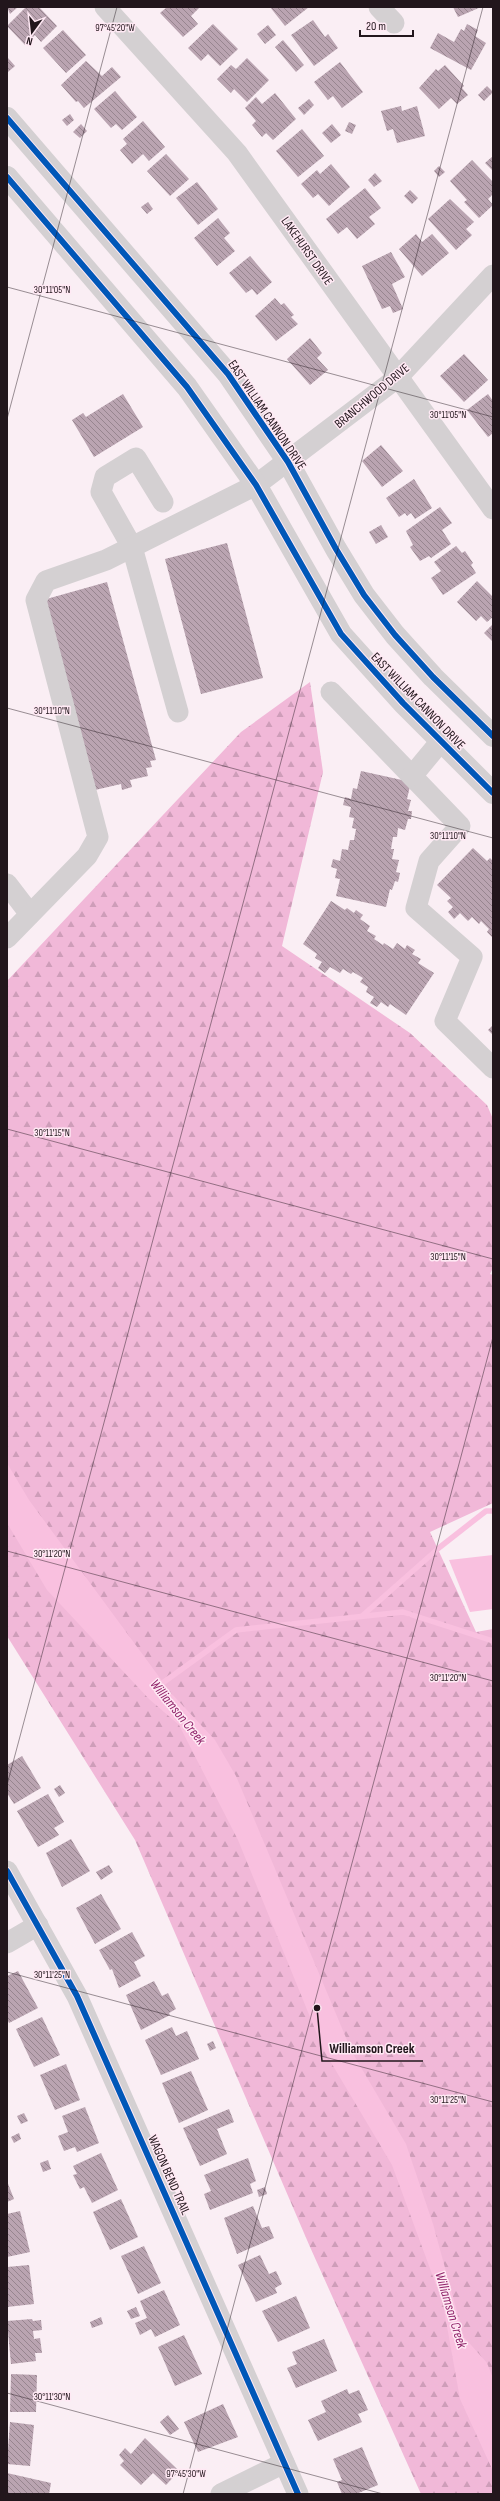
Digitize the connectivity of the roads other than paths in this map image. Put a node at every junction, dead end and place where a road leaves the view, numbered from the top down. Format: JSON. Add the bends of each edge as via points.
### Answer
{"nodes":[{"id":1,"x":106,"y":7,"type":"edge"},
{"id":2,"x":379,"y":7,"type":"edge"},
{"id":3,"x":394,"y":23,"type":"dead end"},
{"id":4,"x":7,"y":118,"type":"edge"},
{"id":5,"x":7,"y":177,"type":"edge"},
{"id":6,"x":493,"y":275,"type":"edge"},
{"id":7,"x":397,"y":378,"type":"junction"},
{"id":8,"x":288,"y":462,"type":"junction"},
{"id":9,"x":256,"y":485,"type":"junction"},
{"id":10,"x":163,"y":502,"type":"dead end"},
{"id":11,"x":493,"y":509,"type":"edge"},
{"id":12,"x":132,"y":547,"type":"junction"},
{"id":13,"x":331,"y":692,"type":"dead end"},
{"id":14,"x":178,"y":712,"type":"dead end"},
{"id":15,"x":493,"y":736,"type":"edge"},
{"id":16,"x":441,"y":742,"type":"junction"},
{"id":17,"x":412,"y":776,"type":"junction"},
{"id":18,"x":493,"y":793,"type":"edge"},
{"id":19,"x":7,"y":884,"type":"edge"},
{"id":20,"x":30,"y":914,"type":"junction"},
{"id":21,"x":7,"y":938,"type":"edge"},
{"id":22,"x":493,"y":1068,"type":"edge"},
{"id":23,"x":7,"y":1871,"type":"edge"},
{"id":24,"x":38,"y":1925,"type":"junction"},
{"id":25,"x":7,"y":1943,"type":"edge"},
{"id":26,"x":284,"y":2463,"type":"junction"},
{"id":27,"x":221,"y":2494,"type":"edge"},
{"id":28,"x":298,"y":2494,"type":"edge"}],
"edges":[{"from":1,"to":7,"type":"street","name":"LAKEHURST DRIVE","via":[[237,153]]},
{"from":2,"to":3,"type":"street"},
{"from":4,"to":8,"type":"main road","name":"EAST WILLIAM CANNON DRIVE","via":[[228,374]]},
{"from":5,"to":9,"type":"main road","name":"EAST WILLIAM CANNON DRIVE","via":[[187,387]]},
{"from":6,"to":7,"type":"street","name":"BRANCHWOOD DRIVE"},
{"from":7,"to":8,"type":"street","name":"BRANCHWOOD DRIVE"},
{"from":7,"to":11,"type":"street","name":"LAKEHURST DRIVE"},
{"from":8,"to":9,"type":"street","name":"BRANCHWOOD DRIVE"},
{"from":8,"to":15,"type":"main road","name":"EAST WILLIAM CANNON DRIVE","via":[[364,595],[433,678]]},
{"from":9,"to":12,"type":"street","name":"BRANCHWOOD DRIVE"},
{"from":9,"to":16,"type":"main road","name":"EAST WILLIAM CANNON DRIVE","via":[[342,634],[367,665]]},
{"from":10,"to":12,"type":"street","via":[[136,458],[105,477],[101,492]]},
{"from":12,"to":14,"type":"street"},
{"from":12,"to":20,"type":"street","name":"BRANCHWOOD DRIVE","via":[[106,560],[46,581],[36,600],[98,837],[87,856]]},
{"from":13,"to":17,"type":"street"},
{"from":16,"to":17,"type":"street"},
{"from":16,"to":18,"type":"main road","name":"EAST WILLIAM CANNON DRIVE"},
{"from":17,"to":22,"type":"street","via":[[460,826],[429,861],[416,908],[472,957],[445,1021]]},
{"from":19,"to":20,"type":"street"},
{"from":20,"to":21,"type":"street","name":"BRANCHWOOD DRIVE"},
{"from":23,"to":24,"type":"street","name":"WAGON BEND TRAIL"},
{"from":24,"to":25,"type":"street"},
{"from":24,"to":26,"type":"street","name":"WAGON BEND TRAIL","via":[[78,1996]]},
{"from":26,"to":27,"type":"street"},
{"from":26,"to":28,"type":"street","name":"WAGON BEND TRAIL"}]}
